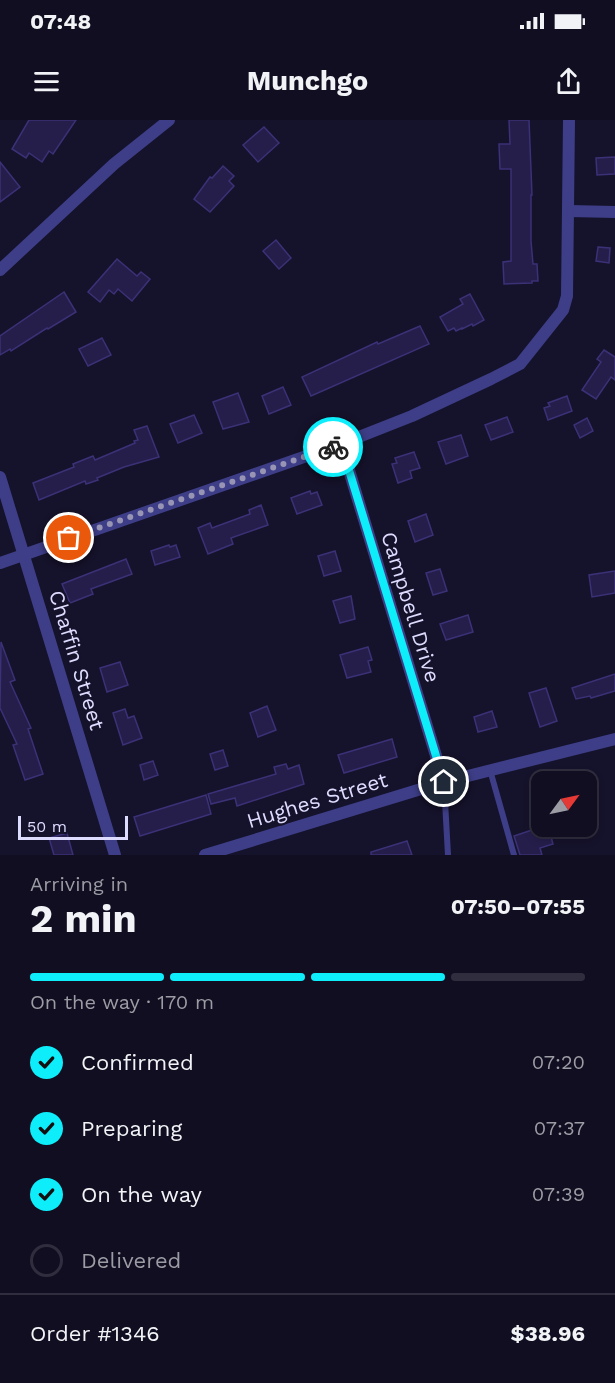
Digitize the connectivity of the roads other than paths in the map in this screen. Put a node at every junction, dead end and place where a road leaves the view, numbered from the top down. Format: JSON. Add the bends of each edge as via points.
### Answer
{"nodes":[{"id":1,"x":169,"y":120,"type":"edge"},
{"id":2,"x":569,"y":120,"type":"edge"},
{"id":3,"x":569,"y":211,"type":"junction"},
{"id":4,"x":615,"y":212,"type":"edge"},
{"id":5,"x":0,"y":270,"type":"edge"},
{"id":6,"x":341,"y":444,"type":"junction"},
{"id":7,"x":0,"y":477,"type":"edge"},
{"id":8,"x":24,"y":553,"type":"junction"},
{"id":9,"x":0,"y":563,"type":"edge"},
{"id":10,"x":615,"y":739,"type":"edge"},
{"id":11,"x":490,"y":770,"type":"junction"},
{"id":12,"x":444,"y":782,"type":"junction"},
{"id":13,"x":115,"y":855,"type":"edge"},
{"id":14,"x":205,"y":855,"type":"edge"},
{"id":15,"x":448,"y":855,"type":"edge"},
{"id":16,"x":514,"y":855,"type":"edge"}],
"edges":[{"from":1,"to":5,"type":"street","via":[[114,164]]},
{"from":2,"to":3,"type":"street"},
{"from":3,"to":4,"type":"street"},
{"from":3,"to":6,"type":"street","via":[[567,296],[563,310],[520,364],[412,416]]},
{"from":6,"to":8,"type":"street"},
{"from":6,"to":12,"type":"street","name":"Campbell Drive"},
{"from":7,"to":8,"type":"street","name":"Chaffin Street"},
{"from":8,"to":9,"type":"street"},
{"from":8,"to":13,"type":"street","name":"Chaffin Street"},
{"from":10,"to":11,"type":"street","name":"Hughes Street"},
{"from":11,"to":12,"type":"street","name":"Hughes Street"},
{"from":11,"to":16,"type":"lane"},
{"from":12,"to":14,"type":"street","name":"Hughes Street"},
{"from":12,"to":15,"type":"lane"}]}
